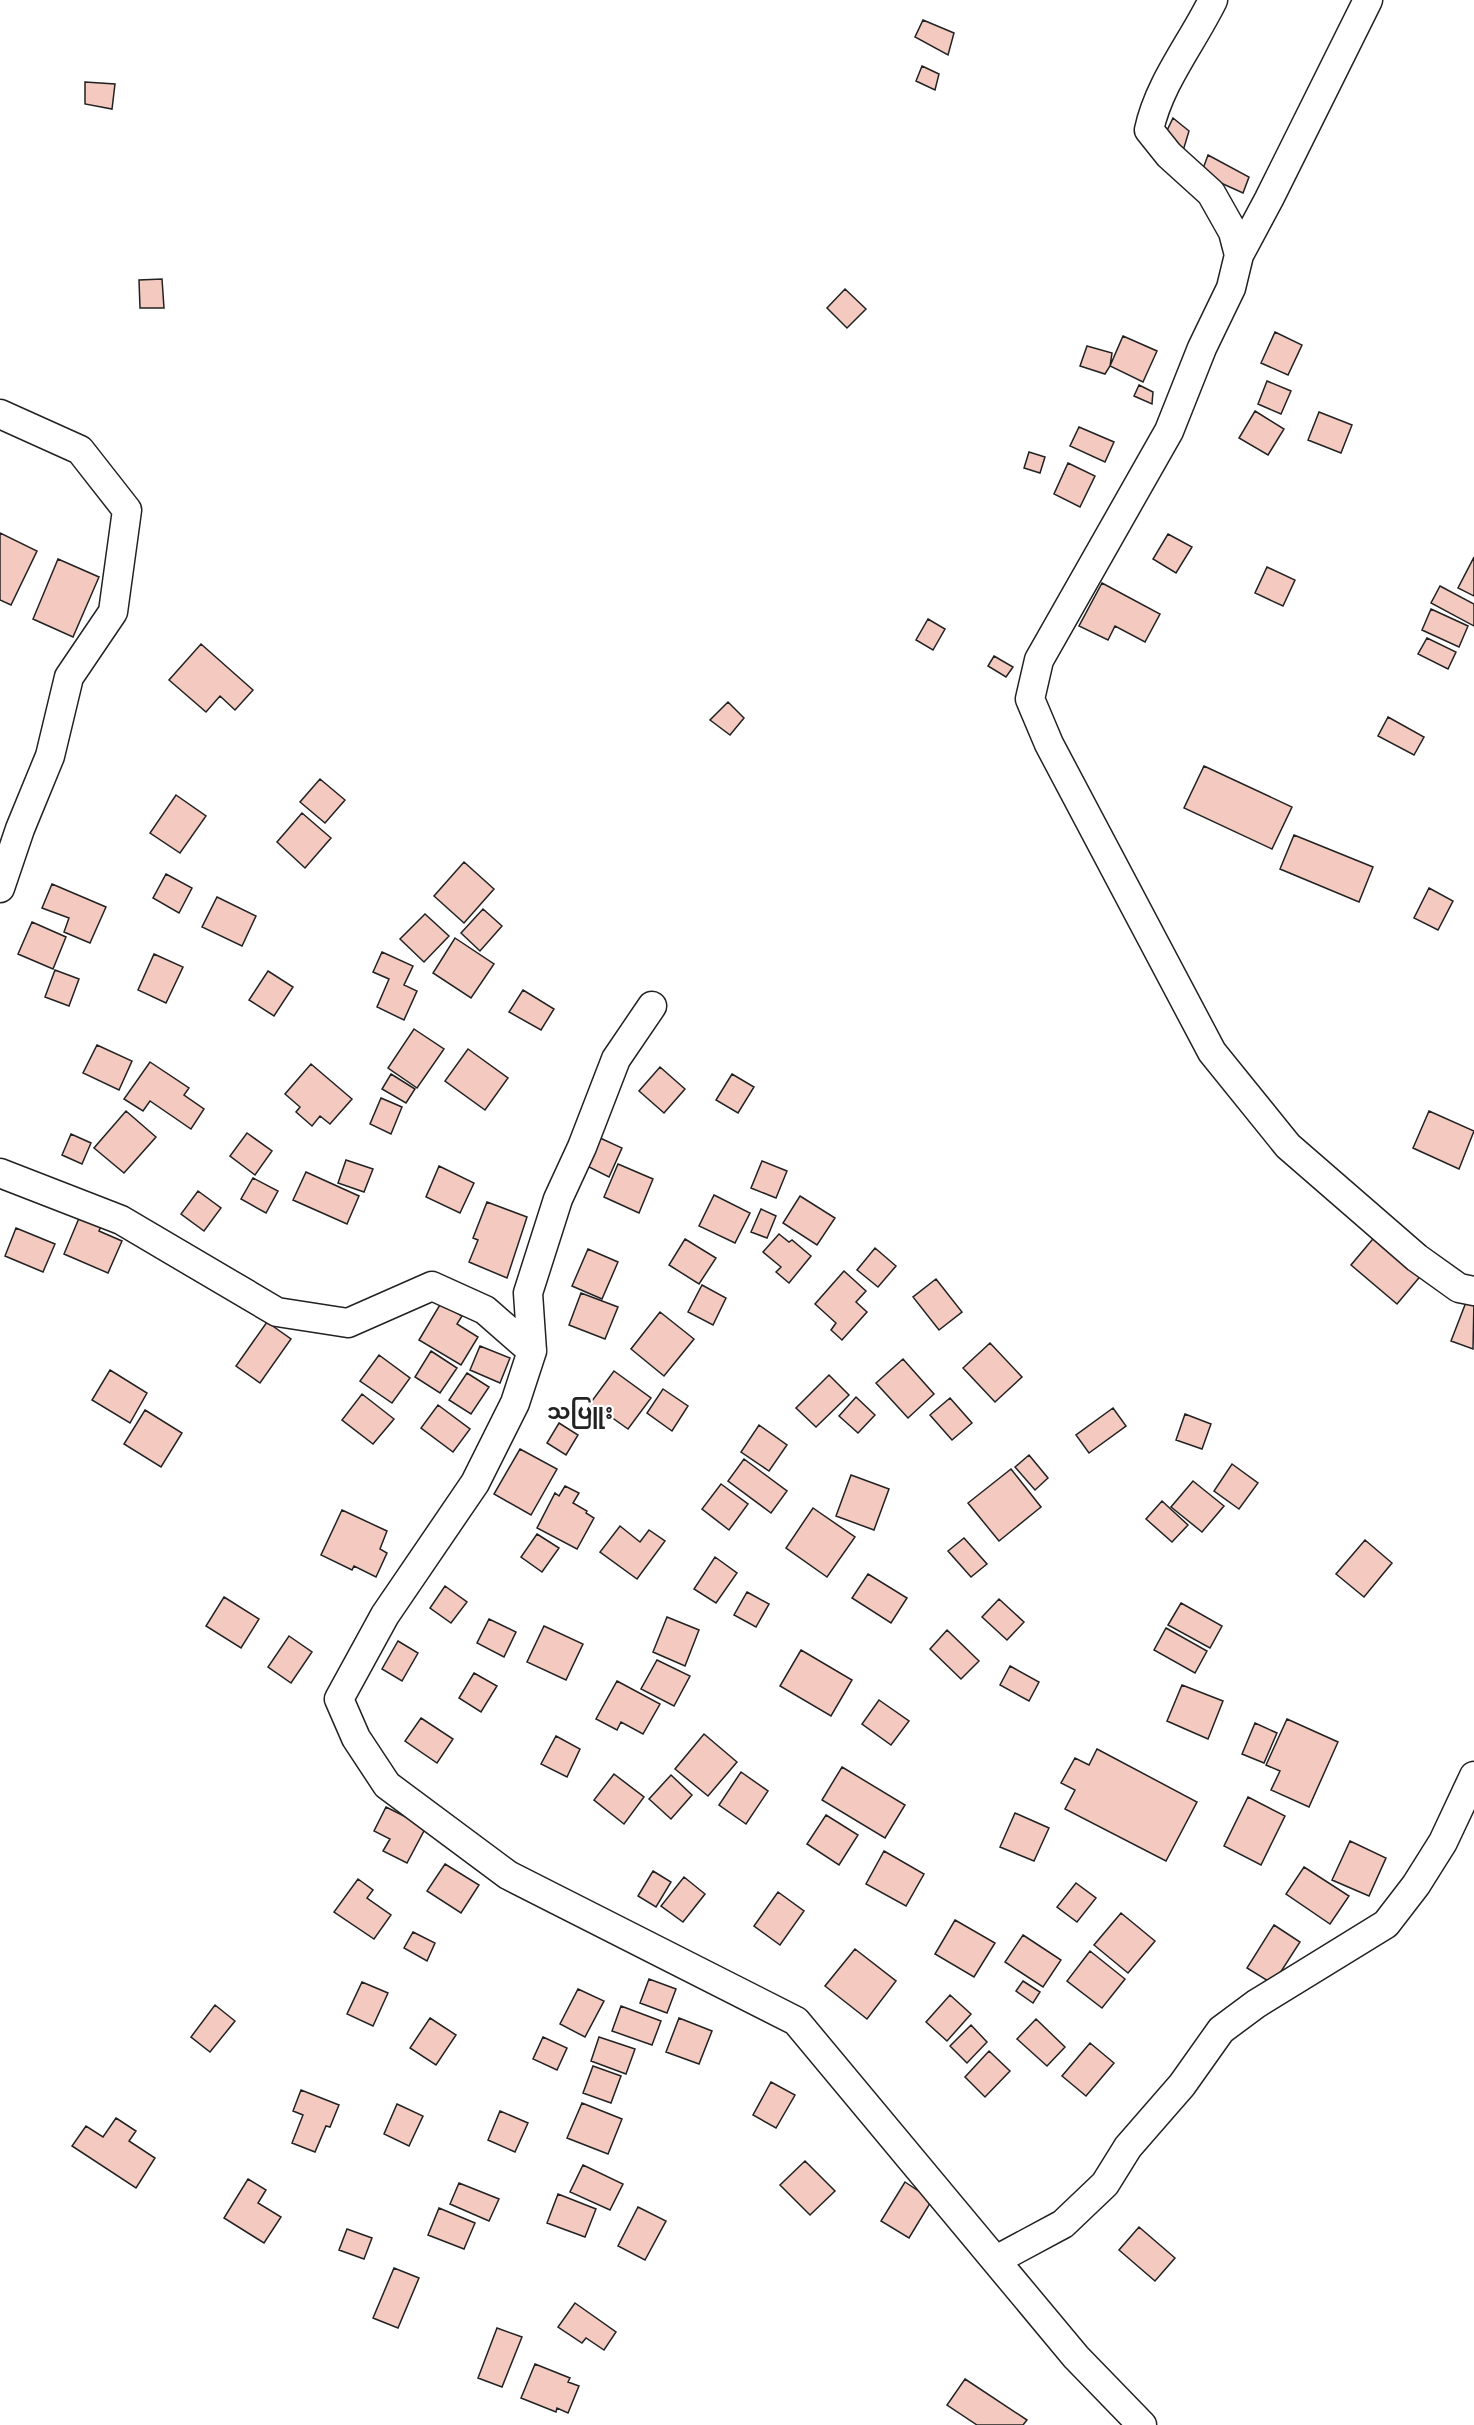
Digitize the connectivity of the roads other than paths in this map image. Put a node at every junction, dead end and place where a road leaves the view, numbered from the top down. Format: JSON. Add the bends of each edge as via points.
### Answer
{"nodes":[{"id":1,"x":1213,"y":0,"type":"edge"},
{"id":2,"x":1368,"y":0,"type":"edge"},
{"id":3,"x":1239,"y":255,"type":"junction"},
{"id":4,"x":0,"y":414,"type":"edge"},
{"id":5,"x":0,"y":888,"type":"edge"},
{"id":6,"x":652,"y":1006,"type":"dead end"},
{"id":7,"x":0,"y":1173,"type":"edge"},
{"id":8,"x":1474,"y":1291,"type":"edge"},
{"id":9,"x":532,"y":1351,"type":"junction"},
{"id":10,"x":1474,"y":1776,"type":"edge"},
{"id":11,"x":996,"y":2260,"type":"junction"},
{"id":12,"x":1142,"y":2425,"type":"edge"}],
"edges":[{"from":1,"to":3,"type":"street","via":[[1154,104],[1149,130],[1169,155],[1211,193],[1233,232]]},
{"from":2,"to":3,"type":"street"},
{"from":3,"to":8,"type":"street","via":[[1231,288],[1169,431],[1039,660],[1030,699],[1085,816],[1212,1052],[1288,1146],[1417,1258],[1459,1287]]},
{"from":4,"to":5,"type":"street","via":[[80,450],[127,510],[113,612],[69,677],[50,756]]},
{"from":6,"to":9,"type":"street","via":[[616,1059],[558,1199],[528,1293]]},
{"from":7,"to":9,"type":"street","via":[[121,1220],[277,1312],[348,1323],[432,1286],[485,1310]]},
{"from":9,"to":11,"type":"street","via":[[515,1403],[475,1483],[385,1615],[339,1699],[356,1738],[387,1785],[507,1875],[796,2021]]},
{"from":10,"to":11,"type":"street","via":[[1443,1842],[1386,1924],[1221,2030],[1182,2085],[1128,2147],[1105,2184],[1064,2224]]},
{"from":11,"to":12,"type":"street","via":[[1076,2356]]}]}
